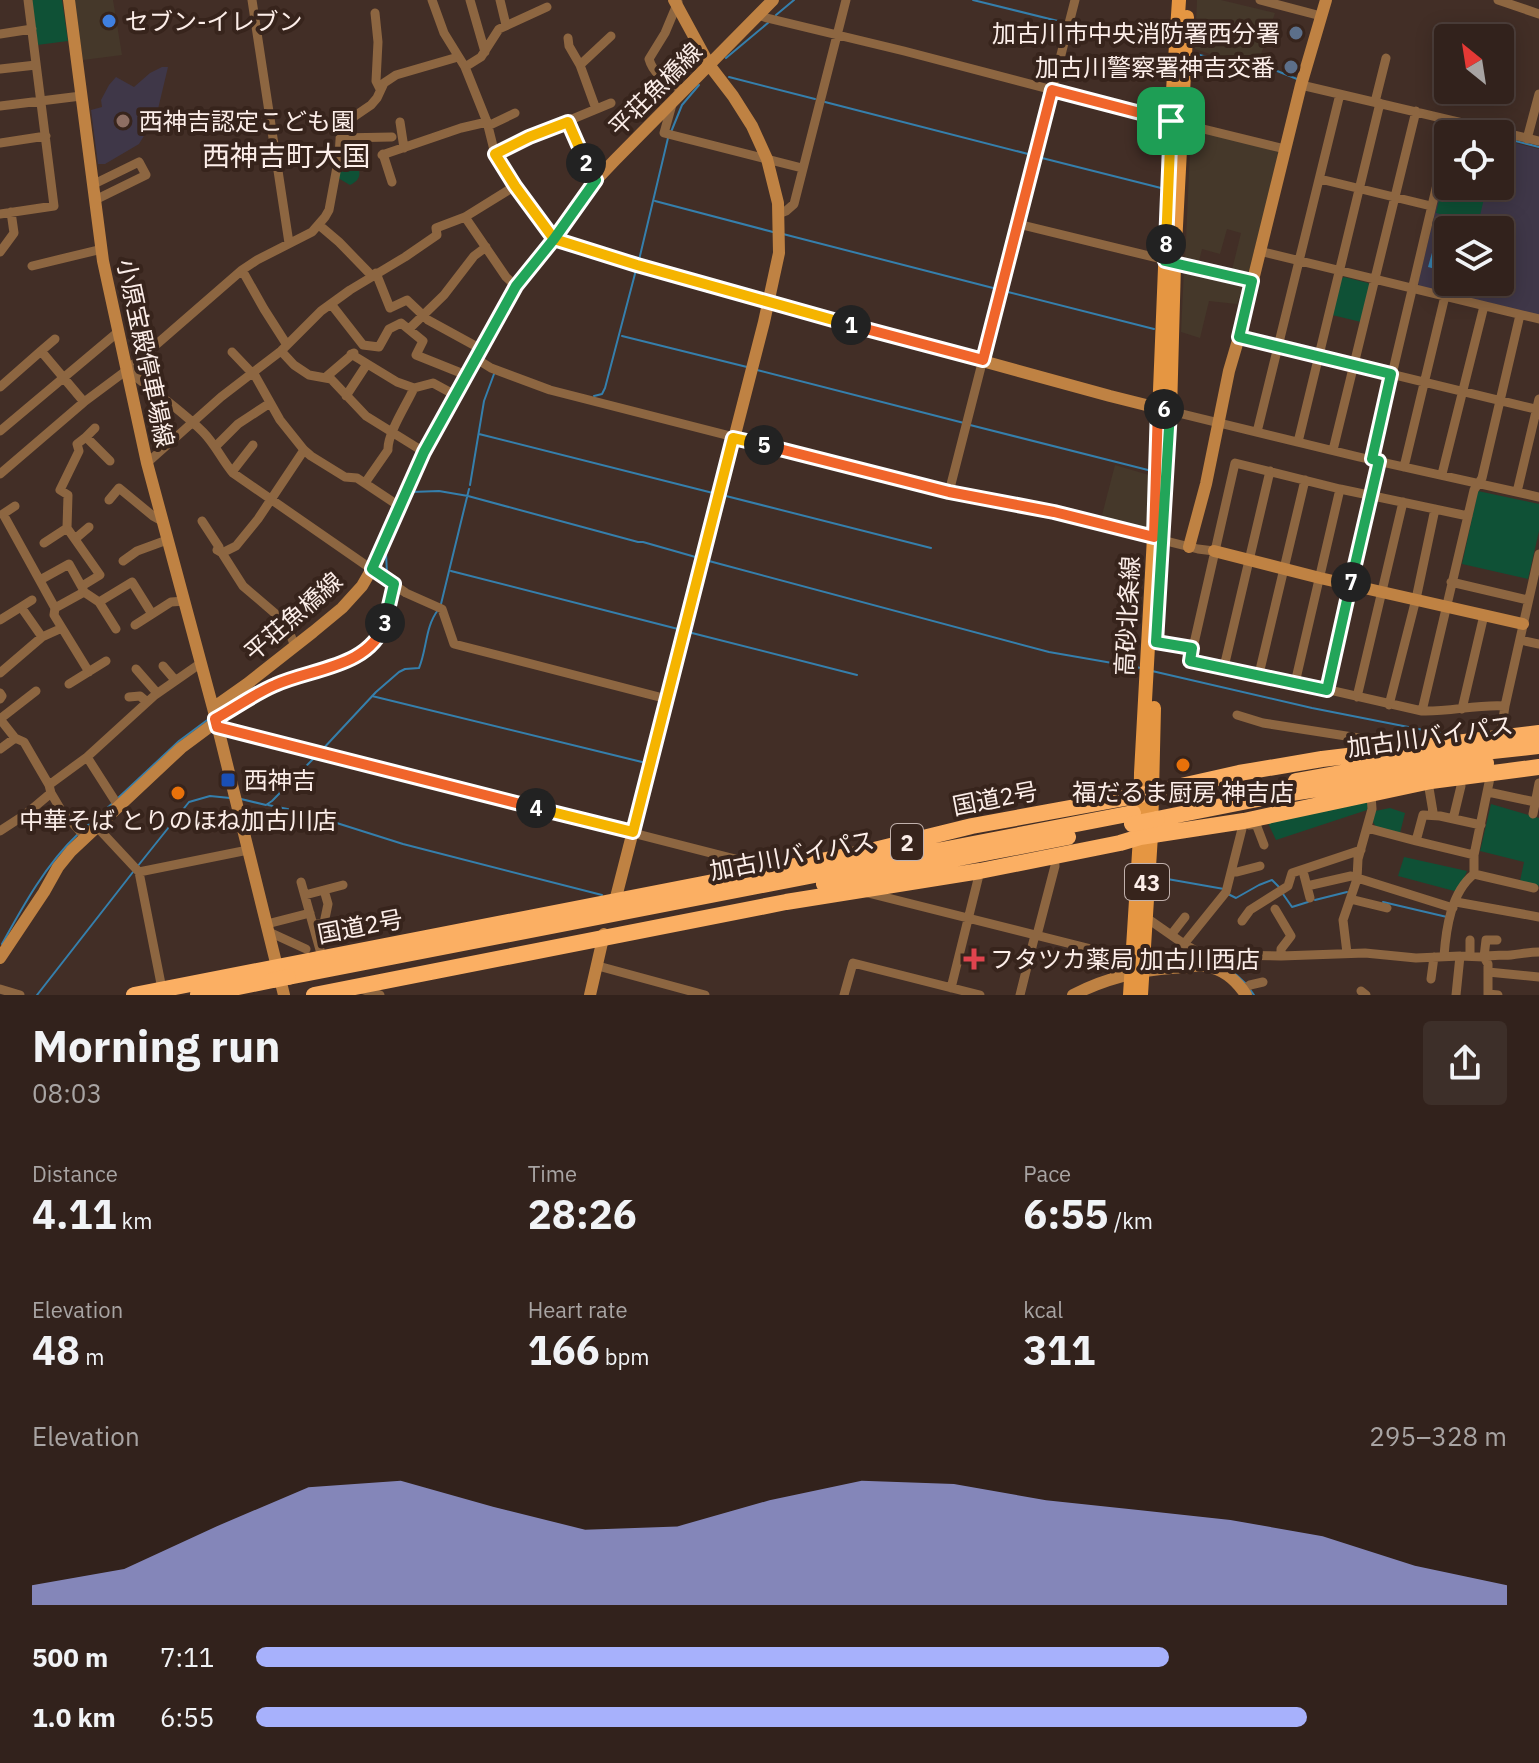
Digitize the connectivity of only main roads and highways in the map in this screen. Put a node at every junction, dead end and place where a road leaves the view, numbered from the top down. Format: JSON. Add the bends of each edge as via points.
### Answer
{"nodes":[{"id":1,"x":1179,"y":0,"type":"edge"},
{"id":2,"x":1188,"y":0,"type":"edge"},
{"id":3,"x":1177,"y":122,"type":"junction"},
{"id":4,"x":1158,"y":539,"type":"junction"},
{"id":5,"x":1151,"y":671,"type":"junction"},
{"id":6,"x":1539,"y":733,"type":"edge"},
{"id":7,"x":1539,"y":746,"type":"edge"},
{"id":8,"x":1539,"y":757,"type":"edge"},
{"id":9,"x":1539,"y":767,"type":"edge"},
{"id":10,"x":1460,"y":771,"type":"junction"},
{"id":11,"x":1145,"y":815,"type":"junction"},
{"id":12,"x":884,"y":867,"type":"junction"},
{"id":13,"x":1136,"y":974,"type":"junction"},
{"id":14,"x":281,"y":983,"type":"edge"},
{"id":15,"x":134,"y":995,"type":"edge"},
{"id":16,"x":198,"y":995,"type":"edge"},
{"id":17,"x":252,"y":995,"type":"edge"},
{"id":18,"x":314,"y":995,"type":"edge"},
{"id":19,"x":1130,"y":995,"type":"edge"},
{"id":20,"x":1141,"y":995,"type":"edge"}],
"edges":[{"from":1,"to":3,"type":"main road","name":"高砂北条線","number":"43"},
{"from":2,"to":3,"type":"main road","name":"高砂北条線","number":"43"},
{"from":3,"to":4,"type":"main road","name":"高砂北条線","number":"43"},
{"from":4,"to":5,"type":"main road","name":"高砂北条線","number":"43"},
{"from":4,"to":5,"type":"main road","name":"高砂北条線","number":"43"},
{"from":5,"to":11,"type":"main road","name":"高砂北条線","number":"43","via":[[1141,773]]},
{"from":6,"to":11,"type":"highway","name":"国道2号","number":"2","via":[[1501,733],[1239,773]]},
{"from":7,"to":11,"type":"highway","name":"加古川バイパス","number":"2","via":[[1419,759]]},
{"from":8,"to":10,"type":"highway","name":"加古川バイパス","number":"2"},
{"from":9,"to":10,"type":"highway","name":"国道2号","number":"2"},
{"from":10,"to":11,"type":"highway","name":"加古川バイパス","number":"2"},
{"from":10,"to":11,"type":"highway","name":"国道2号","number":"2","via":[[1243,824]]},
{"from":11,"to":12,"type":"highway","name":"加古川バイパス","number":"2"},
{"from":11,"to":12,"type":"highway","via":[[1131,802],[1073,812],[922,847]]},
{"from":11,"to":13,"type":"main road","name":"高砂北条線","number":"43","via":[[1144,920]]},
{"from":11,"to":13,"type":"main road","name":"高砂北条線","number":"43","via":[[1131,959]]},
{"from":11,"to":14,"type":"highway","name":"国道2号","number":"2","via":[[972,826],[614,903],[322,957]]},
{"from":11,"to":18,"type":"highway","name":"国道2号","number":"2","via":[[1120,843],[603,936]]},
{"from":12,"to":14,"type":"highway","name":"加古川バイパス","number":"2"},
{"from":13,"to":19,"type":"main road","name":"高砂北条線","number":"43"},
{"from":13,"to":20,"type":"main road","name":"高砂北条線","number":"43"},
{"from":14,"to":15,"type":"highway","name":"国道2号","number":"2"},
{"from":14,"to":16,"type":"highway","name":"加古川バイパス","number":"2"},
{"from":14,"to":17,"type":"highway","name":"加古川バイパス","number":"2"}]}
